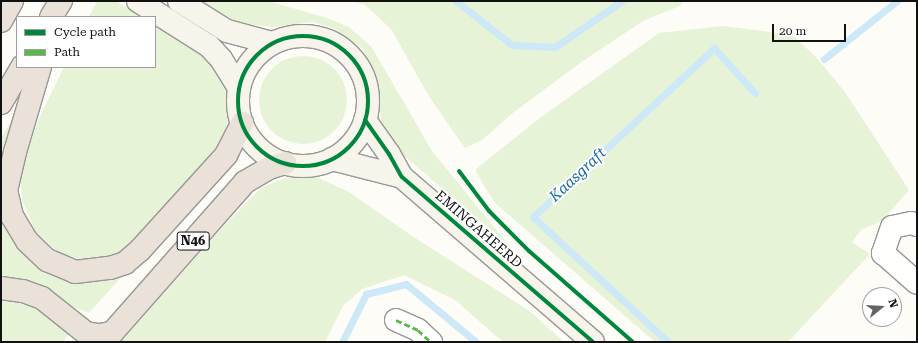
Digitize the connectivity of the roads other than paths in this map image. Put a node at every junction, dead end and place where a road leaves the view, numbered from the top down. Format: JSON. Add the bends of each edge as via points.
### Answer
{"nodes":[{"id":1,"x":8,"y":1,"type":"edge"},
{"id":2,"x":12,"y":1,"type":"edge"},
{"id":3,"x":138,"y":1,"type":"edge"},
{"id":4,"x":179,"y":1,"type":"edge"},
{"id":5,"x":1,"y":9,"type":"edge"},
{"id":6,"x":1,"y":21,"type":"edge"},
{"id":7,"x":272,"y":43,"type":"junction"},
{"id":8,"x":21,"y":68,"type":"edge"},
{"id":9,"x":40,"y":68,"type":"edge"},
{"id":10,"x":240,"y":88,"type":"junction"},
{"id":11,"x":1,"y":104,"type":"edge"},
{"id":12,"x":365,"y":120,"type":"junction"},
{"id":13,"x":242,"y":123,"type":"junction"},
{"id":14,"x":332,"y":159,"type":"junction"},
{"id":15,"x":285,"y":163,"type":"junction"},
{"id":16,"x":402,"y":177,"type":"junction"},
{"id":17,"x":917,"y":225,"type":"edge"},
{"id":18,"x":917,"y":283,"type":"edge"},
{"id":19,"x":1,"y":288,"type":"edge"},
{"id":20,"x":396,"y":320,"type":"dead end"},
{"id":21,"x":431,"y":342,"type":"edge"},
{"id":22,"x":593,"y":342,"type":"edge"}],
"edges":[{"from":1,"to":5,"type":"highway"},
{"from":2,"to":6,"type":"highway"},
{"from":3,"to":10,"type":"street","via":[[209,46]]},
{"from":4,"to":7,"type":"street","via":[[227,31]]},
{"from":7,"to":10,"type":"street","via":[[252,60],[244,72]]},
{"from":7,"to":12,"type":"street","via":[[297,36],[310,36],[323,38],[346,51],[355,61],[366,84],[368,98]]},
{"from":8,"to":11,"type":"highway"},
{"from":9,"to":13,"type":"highway","number":"N46","via":[[6,190],[12,216],[27,241],[47,260],[75,272],[125,264],[226,155]]},
{"from":10,"to":13,"type":"street","via":[[238,97]]},
{"from":12,"to":14,"type":"street","via":[[350,146]]},
{"from":12,"to":16,"type":"street","name":"EMINGAHEERD"},
{"from":13,"to":15,"type":"street","via":[[256,146]]},
{"from":14,"to":15,"type":"street","via":[[309,165]]},
{"from":14,"to":16,"type":"street","name":"EMINGAHEERD"},
{"from":15,"to":19,"type":"highway","number":"N46","via":[[269,168],[245,182],[112,333],[86,333],[42,298],[23,291]]},
{"from":16,"to":22,"type":"street","name":"EMINGAHEERD"},
{"from":17,"to":18,"type":"street","via":[[911,223],[892,228],[883,254]]},
{"from":20,"to":21,"type":"street","via":[[418,330]]}]}
